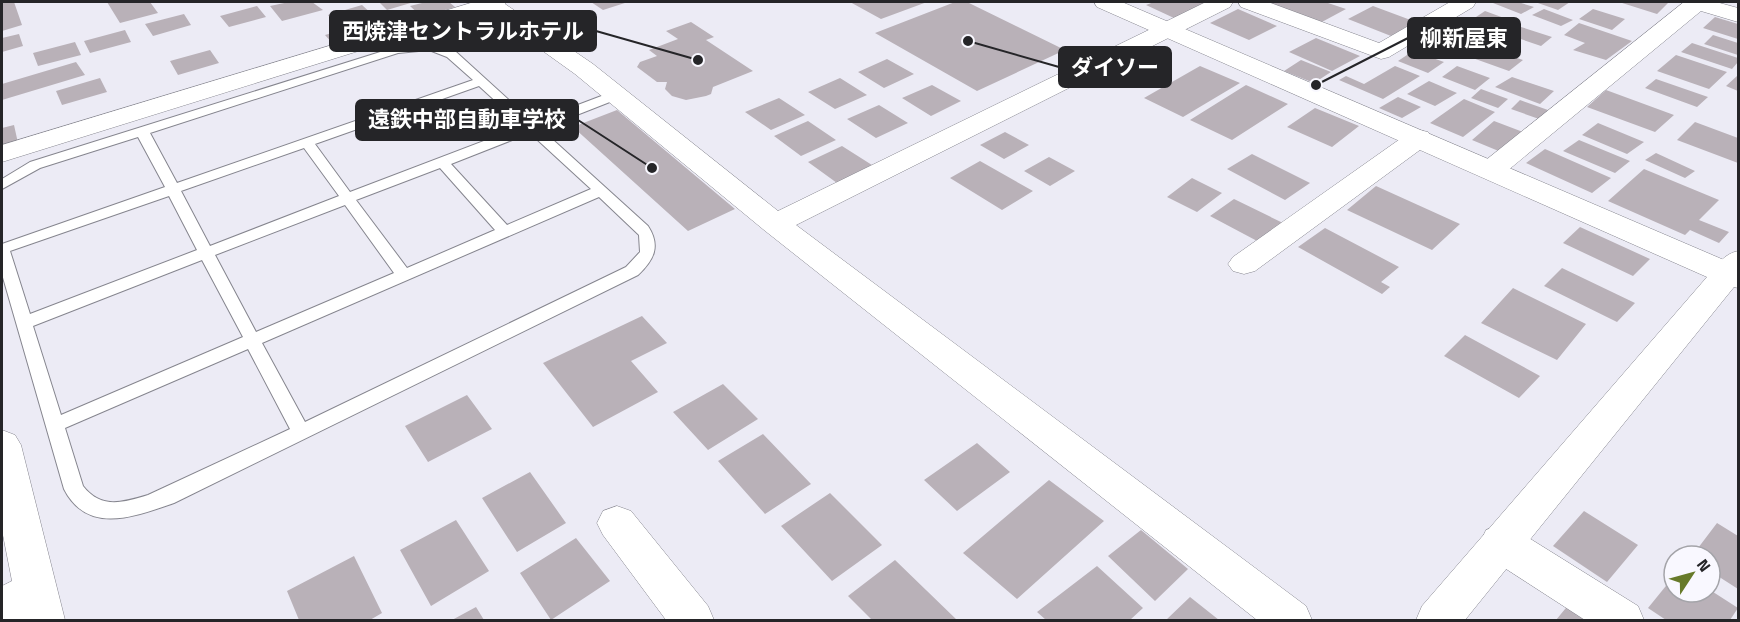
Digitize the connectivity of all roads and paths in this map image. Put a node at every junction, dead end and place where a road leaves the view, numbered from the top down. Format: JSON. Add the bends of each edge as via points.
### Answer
{"nodes":[{"id":1,"x":491,"y":2,"type":"edge"},
{"id":2,"x":1105,"y":2,"type":"edge"},
{"id":3,"x":1222,"y":2,"type":"edge"},
{"id":4,"x":1249,"y":2,"type":"edge"},
{"id":5,"x":1465,"y":2,"type":"edge"},
{"id":6,"x":1697,"y":2,"type":"edge"},
{"id":7,"x":1738,"y":15,"type":"edge"},
{"id":8,"x":1166,"y":28,"type":"junction"},
{"id":9,"x":482,"y":81,"type":"junction"},
{"id":10,"x":616,"y":95,"type":"junction"},
{"id":11,"x":533,"y":127,"type":"junction"},
{"id":12,"x":142,"y":131,"type":"junction"},
{"id":13,"x":1419,"y":138,"type":"junction"},
{"id":14,"x":306,"y":142,"type":"junction"},
{"id":15,"x":2,"y":154,"type":"edge"},
{"id":16,"x":442,"y":162,"type":"junction"},
{"id":17,"x":1491,"y":170,"type":"junction"},
{"id":18,"x":2,"y":185,"type":"edge"},
{"id":19,"x":173,"y":189,"type":"junction"},
{"id":20,"x":602,"y":190,"type":"junction"},
{"id":21,"x":348,"y":198,"type":"junction"},
{"id":22,"x":776,"y":224,"type":"junction"},
{"id":23,"x":505,"y":232,"type":"junction"},
{"id":24,"x":207,"y":253,"type":"junction"},
{"id":25,"x":1244,"y":264,"type":"dead end"},
{"id":26,"x":1735,"y":271,"type":"edge"},
{"id":27,"x":404,"y":275,"type":"junction"},
{"id":28,"x":24,"y":323,"type":"junction"},
{"id":29,"x":253,"y":340,"type":"junction"},
{"id":30,"x":55,"y":425,"type":"junction"},
{"id":31,"x":301,"y":432,"type":"junction"},
{"id":32,"x":2,"y":445,"type":"edge"},
{"id":33,"x":617,"y":523,"type":"dead end"},
{"id":34,"x":1501,"y":543,"type":"junction"},
{"id":35,"x":26,"y":606,"type":"edge"},
{"id":36,"x":692,"y":621,"type":"edge"},
{"id":37,"x":1290,"y":621,"type":"edge"},
{"id":38,"x":1438,"y":621,"type":"edge"},
{"id":39,"x":1622,"y":621,"type":"edge"}],
"edges":[{"from":1,"to":10,"type":"street"},
{"from":1,"to":15,"type":"street"},
{"from":2,"to":8,"type":"street"},
{"from":3,"to":8,"type":"street"},
{"from":4,"to":5,"type":"street","via":[[1381,52]]},
{"from":6,"to":7,"type":"street"},
{"from":6,"to":17,"type":"street"},
{"from":8,"to":13,"type":"street"},
{"from":8,"to":22,"type":"street"},
{"from":9,"to":11,"type":"lane"},
{"from":9,"to":12,"type":"lane","via":[[442,49],[414,47]]},
{"from":9,"to":14,"type":"lane"},
{"from":10,"to":11,"type":"lane"},
{"from":10,"to":22,"type":"street"},
{"from":11,"to":16,"type":"lane"},
{"from":11,"to":20,"type":"lane"},
{"from":12,"to":18,"type":"lane","via":[[35,165]]},
{"from":12,"to":19,"type":"lane"},
{"from":13,"to":17,"type":"street"},
{"from":13,"to":25,"type":"street"},
{"from":14,"to":19,"type":"lane"},
{"from":14,"to":21,"type":"lane"},
{"from":16,"to":21,"type":"lane"},
{"from":16,"to":23,"type":"lane"},
{"from":17,"to":26,"type":"street"},
{"from":19,"to":24,"type":"lane"},
{"from":19,"to":28,"type":"lane","via":[[2,249]]},
{"from":20,"to":23,"type":"lane"},
{"from":20,"to":31,"type":"lane","via":[[649,238],[649,250],[632,271]]},
{"from":21,"to":24,"type":"lane"},
{"from":21,"to":27,"type":"lane"},
{"from":22,"to":37,"type":"street"},
{"from":23,"to":27,"type":"lane"},
{"from":24,"to":28,"type":"lane"},
{"from":24,"to":29,"type":"lane"},
{"from":26,"to":34,"type":"street"},
{"from":27,"to":29,"type":"lane"},
{"from":28,"to":30,"type":"lane"},
{"from":29,"to":30,"type":"lane"},
{"from":29,"to":31,"type":"lane"},
{"from":30,"to":31,"type":"lane","via":[[74,489],[87,504],[108,511],[167,498]]},
{"from":32,"to":35,"type":"street"},
{"from":33,"to":36,"type":"street"},
{"from":34,"to":38,"type":"street"},
{"from":34,"to":39,"type":"street"}]}
